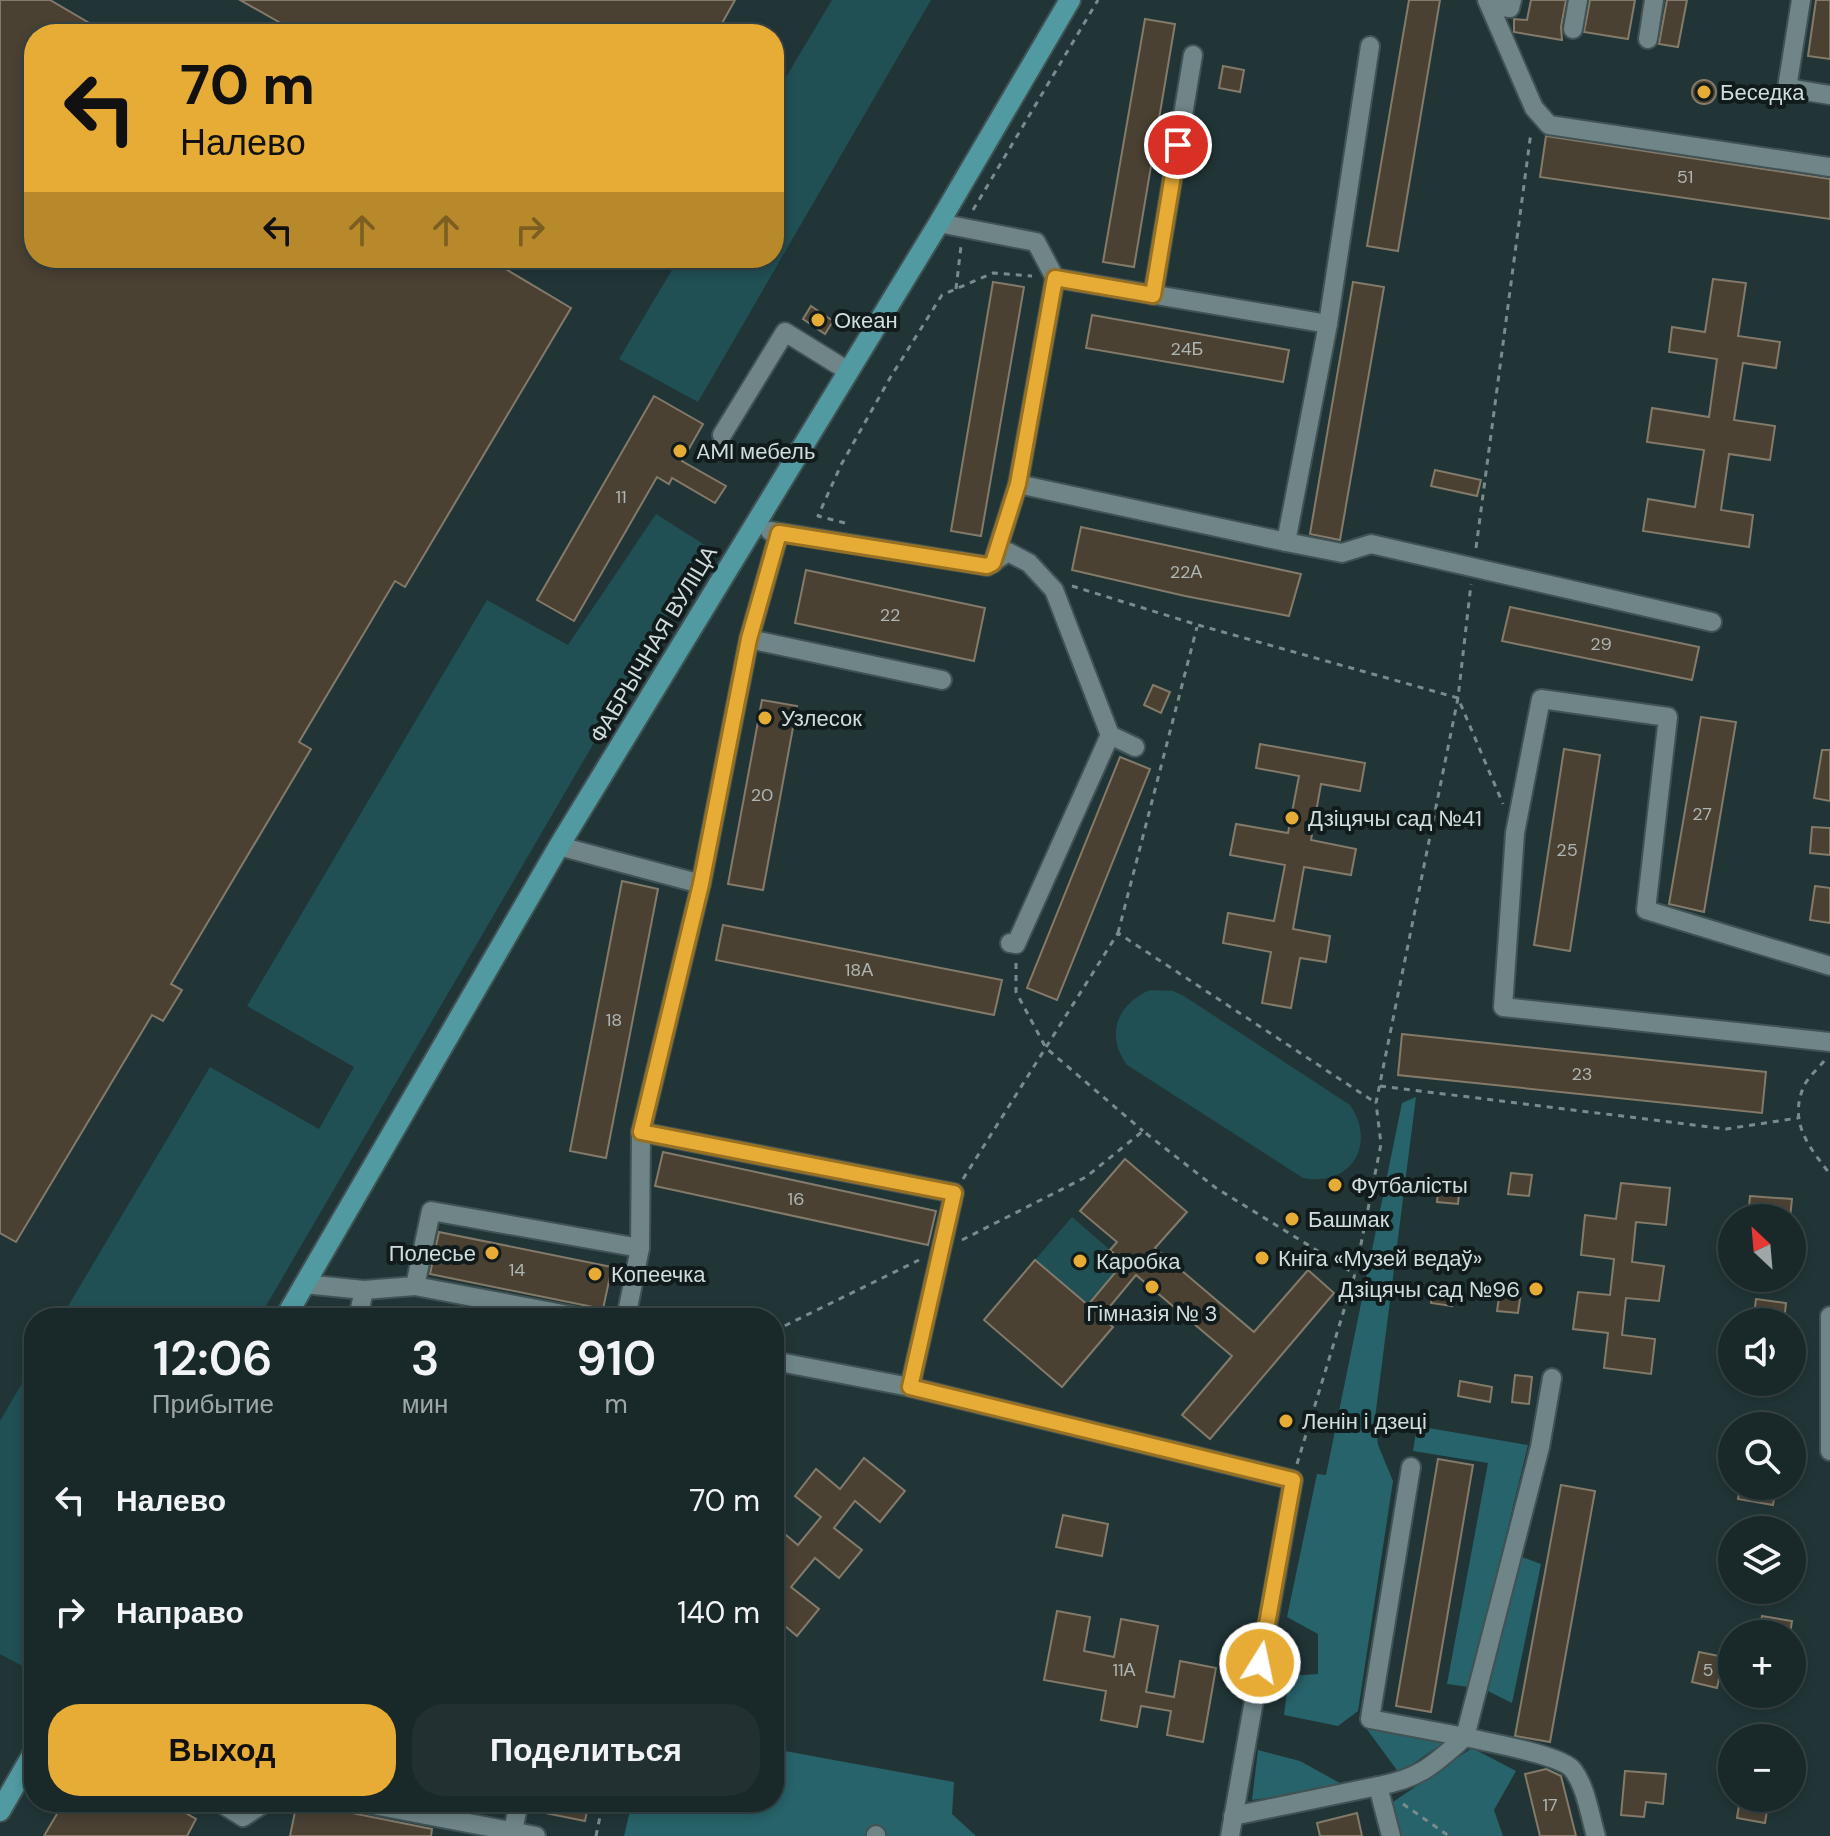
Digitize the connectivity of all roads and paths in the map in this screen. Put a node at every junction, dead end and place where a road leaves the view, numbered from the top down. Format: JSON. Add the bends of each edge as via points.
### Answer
{"nodes":[{"id":1,"x":1070,"y":0,"type":"edge"},
{"id":2,"x":1098,"y":0,"type":"edge"},
{"id":3,"x":1512,"y":0,"type":"edge"},
{"id":4,"x":1578,"y":0,"type":"edge"},
{"id":5,"x":1654,"y":0,"type":"edge"},
{"id":6,"x":1801,"y":0,"type":"edge"},
{"id":7,"x":1489,"y":2,"type":"edge"},
{"id":8,"x":1573,"y":29,"type":"dead end"},
{"id":9,"x":1648,"y":39,"type":"dead end"},
{"id":10,"x":1370,"y":46,"type":"dead end"},
{"id":11,"x":1193,"y":55,"type":"dead end"},
{"id":12,"x":1830,"y":95,"type":"edge"},
{"id":13,"x":1534,"y":108,"type":"junction"},
{"id":14,"x":1830,"y":167,"type":"edge"},
{"id":15,"x":939,"y":223,"type":"junction"},
{"id":16,"x":962,"y":228,"type":"junction"},
{"id":17,"x":1055,"y":278,"type":"junction"},
{"id":18,"x":956,"y":289,"type":"junction"},
{"id":19,"x":1153,"y":295,"type":"junction"},
{"id":20,"x":1328,"y":324,"type":"junction"},
{"id":21,"x":848,"y":371,"type":"junction"},
{"id":22,"x":722,"y":435,"type":"dead end"},
{"id":23,"x":1018,"y":484,"type":"junction"},
{"id":24,"x":847,"y":524,"type":"dead end"},
{"id":25,"x":752,"y":527,"type":"junction"},
{"id":26,"x":779,"y":533,"type":"junction"},
{"id":27,"x":1286,"y":542,"type":"junction"},
{"id":28,"x":993,"y":563,"type":"junction"},
{"id":29,"x":1473,"y":569,"type":"junction"},
{"id":30,"x":1042,"y":576,"type":"junction"},
{"id":31,"x":1712,"y":622,"type":"dead end"},
{"id":32,"x":1198,"y":625,"type":"junction"},
{"id":33,"x":749,"y":639,"type":"junction"},
{"id":34,"x":942,"y":680,"type":"dead end"},
{"id":35,"x":1458,"y":698,"type":"junction"},
{"id":36,"x":1110,"y":735,"type":"junction"},
{"id":37,"x":1135,"y":747,"type":"dead end"},
{"id":38,"x":1515,"y":833,"type":"junction"},
{"id":39,"x":559,"y":846,"type":"junction"},
{"id":40,"x":701,"y":884,"type":"junction"},
{"id":41,"x":1118,"y":933,"type":"junction"},
{"id":42,"x":1013,"y":944,"type":"joint"},
{"id":43,"x":1830,"y":966,"type":"edge"},
{"id":44,"x":1830,"y":1042,"type":"edge"},
{"id":45,"x":1046,"y":1048,"type":"junction"},
{"id":46,"x":1830,"y":1056,"type":"edge"},
{"id":47,"x":1380,"y":1086,"type":"junction"},
{"id":48,"x":1376,"y":1103,"type":"junction"},
{"id":49,"x":1798,"y":1118,"type":"junction"},
{"id":50,"x":1143,"y":1131,"type":"junction"},
{"id":51,"x":641,"y":1132,"type":"junction"},
{"id":52,"x":1830,"y":1174,"type":"edge"},
{"id":53,"x":954,"y":1193,"type":"junction"},
{"id":54,"x":640,"y":1248,"type":"junction"},
{"id":55,"x":941,"y":1250,"type":"junction"},
{"id":56,"x":1355,"y":1274,"type":"junction"},
{"id":57,"x":304,"y":1284,"type":"junction"},
{"id":58,"x":415,"y":1286,"type":"junction"},
{"id":59,"x":364,"y":1290,"type":"junction"},
{"id":60,"x":291,"y":1308,"type":"edge"},
{"id":61,"x":360,"y":1308,"type":"edge"},
{"id":62,"x":531,"y":1308,"type":"edge"},
{"id":63,"x":628,"y":1308,"type":"edge"},
{"id":64,"x":1830,"y":1316,"type":"edge"},
{"id":65,"x":784,"y":1326,"type":"edge"},
{"id":66,"x":784,"y":1363,"type":"edge"},
{"id":67,"x":1552,"y":1378,"type":"dead end"},
{"id":68,"x":910,"y":1387,"type":"junction"},
{"id":69,"x":1830,"y":1451,"type":"edge"},
{"id":70,"x":1411,"y":1467,"type":"dead end"},
{"id":71,"x":1293,"y":1480,"type":"junction"},
{"id":72,"x":1465,"y":1737,"type":"junction"},
{"id":73,"x":24,"y":1769,"type":"edge"},
{"id":74,"x":1378,"y":1786,"type":"junction"},
{"id":75,"x":0,"y":1811,"type":"edge"},
{"id":76,"x":411,"y":1812,"type":"edge"},
{"id":77,"x":517,"y":1812,"type":"edge"},
{"id":78,"x":601,"y":1812,"type":"edge"},
{"id":79,"x":1233,"y":1816,"type":"junction"},
{"id":80,"x":513,"y":1831,"type":"junction"},
{"id":81,"x":536,"y":1836,"type":"edge"},
{"id":82,"x":596,"y":1836,"type":"edge"},
{"id":83,"x":1230,"y":1836,"type":"edge"},
{"id":84,"x":1391,"y":1836,"type":"edge"},
{"id":85,"x":1449,"y":1836,"type":"edge"},
{"id":86,"x":1596,"y":1836,"type":"edge"}],
"edges":[{"from":1,"to":15,"type":"main road","name":"ФАБРЫЧНАЯ ВУЛІЦА"},
{"from":2,"to":16,"type":"path"},
{"from":3,"to":7,"type":"street","via":[[1510,8]]},
{"from":4,"to":8,"type":"street"},
{"from":5,"to":9,"type":"street"},
{"from":6,"to":12,"type":"street","via":[[1787,88]]},
{"from":7,"to":13,"type":"street"},
{"from":10,"to":20,"type":"street"},
{"from":11,"to":19,"type":"street"},
{"from":13,"to":14,"type":"street","via":[[1549,125]]},
{"from":13,"to":29,"type":"path"},
{"from":15,"to":16,"type":"street"},
{"from":15,"to":21,"type":"main road","name":"ФАБРЫЧНАЯ ВУЛІЦА"},
{"from":16,"to":17,"type":"street","via":[[1036,242]]},
{"from":16,"to":18,"type":"path"},
{"from":17,"to":18,"type":"path","via":[[993,273]]},
{"from":17,"to":19,"type":"street"},
{"from":17,"to":23,"type":"street"},
{"from":18,"to":24,"type":"path","via":[[942,295],[841,465],[818,516]]},
{"from":19,"to":20,"type":"street"},
{"from":20,"to":27,"type":"street"},
{"from":21,"to":22,"type":"street","via":[[785,332]]},
{"from":21,"to":25,"type":"main road","name":"ФАБРЫЧНАЯ ВУЛІЦА"},
{"from":23,"to":27,"type":"street"},
{"from":23,"to":28,"type":"street"},
{"from":25,"to":26,"type":"street"},
{"from":25,"to":39,"type":"main road","name":"ФАБРЫЧНАЯ ВУЛІЦА"},
{"from":26,"to":28,"type":"street"},
{"from":26,"to":33,"type":"street"},
{"from":27,"to":29,"type":"street","via":[[1342,553],[1371,544]]},
{"from":28,"to":30,"type":"street","via":[[1008,552]]},
{"from":29,"to":31,"type":"street"},
{"from":29,"to":35,"type":"path"},
{"from":30,"to":32,"type":"path"},
{"from":30,"to":36,"type":"street","via":[[1054,590]]},
{"from":32,"to":35,"type":"path"},
{"from":32,"to":41,"type":"path"},
{"from":33,"to":34,"type":"street"},
{"from":33,"to":40,"type":"street"},
{"from":35,"to":38,"type":"path"},
{"from":35,"to":47,"type":"path"},
{"from":36,"to":37,"type":"street"},
{"from":36,"to":42,"type":"street"},
{"from":38,"to":43,"type":"street","via":[[1541,699],[1668,717],[1646,910]]},
{"from":38,"to":44,"type":"street","via":[[1503,1007]]},
{"from":39,"to":40,"type":"street"},
{"from":39,"to":57,"type":"main road","name":"ФАБРЫЧНАЯ ВУЛІЦА"},
{"from":40,"to":51,"type":"street"},
{"from":41,"to":45,"type":"path"},
{"from":41,"to":48,"type":"path"},
{"from":42,"to":45,"type":"path","via":[[1016,992]]},
{"from":45,"to":50,"type":"path"},
{"from":45,"to":53,"type":"path"},
{"from":46,"to":49,"type":"path","via":[[1804,1086]]},
{"from":47,"to":48,"type":"path"},
{"from":47,"to":49,"type":"path","via":[[1726,1129]]},
{"from":48,"to":56,"type":"path","via":[[1381,1144]]},
{"from":49,"to":52,"type":"path","via":[[1804,1140]]},
{"from":50,"to":55,"type":"path","via":[[1086,1177]]},
{"from":50,"to":56,"type":"path","via":[[1216,1188]]},
{"from":51,"to":53,"type":"street"},
{"from":51,"to":54,"type":"street"},
{"from":53,"to":55,"type":"street"},
{"from":54,"to":58,"type":"street","via":[[431,1211]]},
{"from":54,"to":63,"type":"street"},
{"from":55,"to":65,"type":"path"},
{"from":55,"to":68,"type":"street"},
{"from":56,"to":71,"type":"path"},
{"from":57,"to":59,"type":"street"},
{"from":57,"to":60,"type":"main road","name":"ФАБРЫЧНАЯ ВУЛІЦА"},
{"from":58,"to":59,"type":"street"},
{"from":58,"to":62,"type":"street"},
{"from":59,"to":61,"type":"street"},
{"from":64,"to":69,"type":"street"},
{"from":66,"to":68,"type":"street"},
{"from":67,"to":72,"type":"street","via":[[1540,1447]]},
{"from":68,"to":71,"type":"street"},
{"from":70,"to":72,"type":"street","via":[[1370,1719]]},
{"from":71,"to":79,"type":"street"},
{"from":72,"to":74,"type":"street","via":[[1428,1770]]},
{"from":72,"to":86,"type":"street","via":[[1552,1758],[1572,1768]]},
{"from":73,"to":75,"type":"main road"},
{"from":74,"to":79,"type":"street"},
{"from":74,"to":84,"type":"street"},
{"from":74,"to":85,"type":"path"},
{"from":76,"to":80,"type":"street"},
{"from":77,"to":80,"type":"street"},
{"from":78,"to":82,"type":"path"},
{"from":79,"to":83,"type":"street"},
{"from":80,"to":81,"type":"street"}]}
